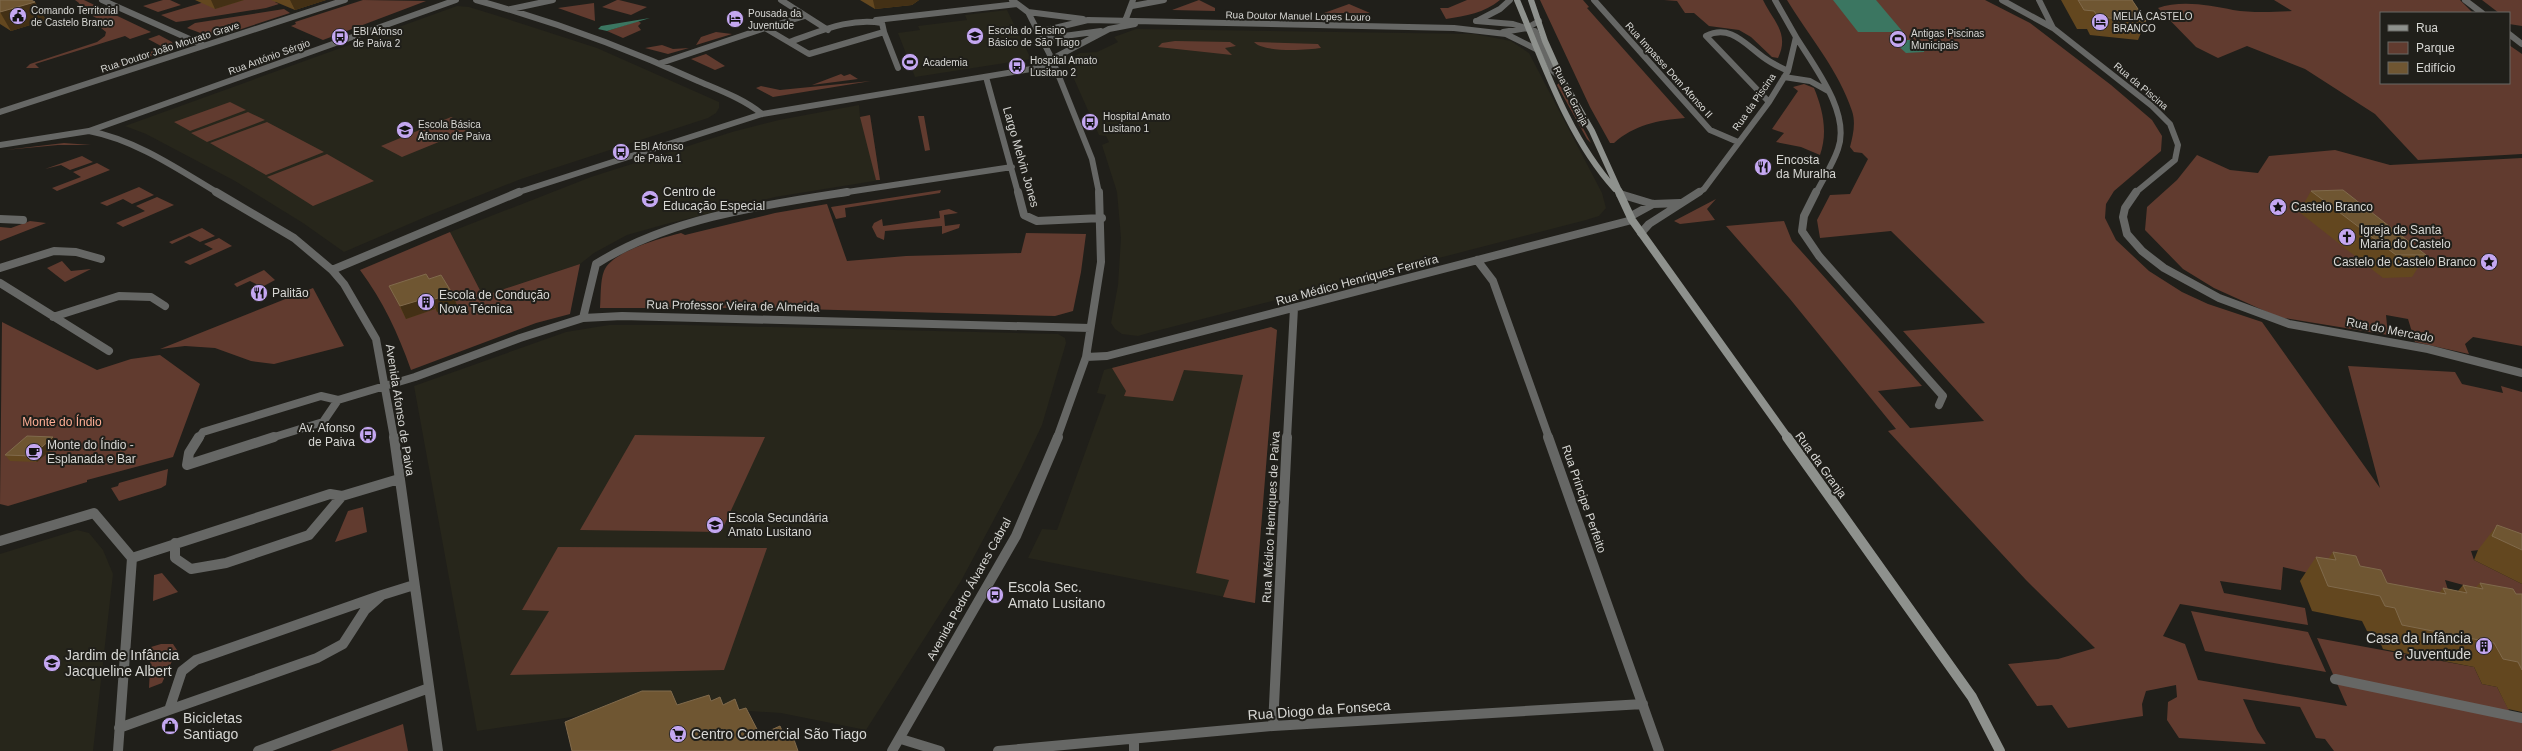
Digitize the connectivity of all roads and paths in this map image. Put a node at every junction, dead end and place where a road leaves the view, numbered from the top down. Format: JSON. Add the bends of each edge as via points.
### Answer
{"nodes":[{"id":1,"x":102,"y":0,"type":"edge"},
{"id":2,"x":345,"y":0,"type":"edge"},
{"id":3,"x":456,"y":0,"type":"edge"},
{"id":4,"x":476,"y":0,"type":"edge"},
{"id":5,"x":553,"y":0,"type":"edge"},
{"id":6,"x":780,"y":0,"type":"edge"},
{"id":7,"x":1012,"y":0,"type":"edge"},
{"id":8,"x":1164,"y":0,"type":"edge"},
{"id":9,"x":1510,"y":0,"type":"edge"},
{"id":10,"x":1517,"y":0,"type":"edge"},
{"id":11,"x":1531,"y":0,"type":"edge"},
{"id":12,"x":1594,"y":0,"type":"edge"},
{"id":13,"x":1775,"y":0,"type":"edge"},
{"id":14,"x":2002,"y":0,"type":"edge"},
{"id":15,"x":2039,"y":0,"type":"edge"},
{"id":16,"x":2465,"y":0,"type":"edge"},
{"id":17,"x":536,"y":1,"type":"edge"},
{"id":18,"x":1133,"y":3,"type":"edge"},
{"id":19,"x":1017,"y":4,"type":"junction"},
{"id":20,"x":510,"y":9,"type":"junction"},
{"id":21,"x":1028,"y":12,"type":"junction"},
{"id":22,"x":2481,"y":12,"type":"edge"},
{"id":23,"x":805,"y":16,"type":"junction"},
{"id":24,"x":873,"y":20,"type":"junction"},
{"id":25,"x":1088,"y":20,"type":"junction"},
{"id":26,"x":1125,"y":21,"type":"junction"},
{"id":27,"x":1476,"y":21,"type":"junction"},
{"id":28,"x":1539,"y":21,"type":"junction"},
{"id":29,"x":1141,"y":23,"type":"junction"},
{"id":30,"x":765,"y":28,"type":"junction"},
{"id":31,"x":1454,"y":28,"type":"junction"},
{"id":32,"x":1527,"y":28,"type":"junction"},
{"id":33,"x":2053,"y":28,"type":"junction"},
{"id":34,"x":1109,"y":29,"type":"junction"},
{"id":35,"x":828,"y":30,"type":"junction"},
{"id":36,"x":884,"y":32,"type":"junction"},
{"id":37,"x":1038,"y":32,"type":"junction"},
{"id":38,"x":1498,"y":33,"type":"junction"},
{"id":39,"x":2510,"y":35,"type":"edge"},
{"id":40,"x":1796,"y":37,"type":"junction"},
{"id":41,"x":1042,"y":39,"type":"junction"},
{"id":42,"x":789,"y":42,"type":"junction"},
{"id":43,"x":2522,"y":44,"type":"edge"},
{"id":44,"x":203,"y":46,"type":"junction"},
{"id":45,"x":1536,"y":49,"type":"junction"},
{"id":46,"x":1053,"y":62,"type":"junction"},
{"id":47,"x":660,"y":63,"type":"junction"},
{"id":48,"x":898,"y":68,"type":"dead end"},
{"id":49,"x":1788,"y":71,"type":"junction"},
{"id":50,"x":986,"y":77,"type":"junction"},
{"id":51,"x":1784,"y":78,"type":"junction"},
{"id":52,"x":1562,"y":79,"type":"junction"},
{"id":53,"x":1829,"y":91,"type":"junction"},
{"id":54,"x":1769,"y":102,"type":"junction"},
{"id":55,"x":0,"y":112,"type":"edge"},
{"id":56,"x":762,"y":114,"type":"junction"},
{"id":57,"x":89,"y":132,"type":"junction"},
{"id":58,"x":1738,"y":142,"type":"junction"},
{"id":59,"x":0,"y":145,"type":"edge"},
{"id":60,"x":1012,"y":167,"type":"junction"},
{"id":61,"x":1620,"y":194,"type":"junction"},
{"id":62,"x":1685,"y":202,"type":"junction"},
{"id":63,"x":1654,"y":204,"type":"junction"},
{"id":64,"x":1102,"y":218,"type":"junction"},
{"id":65,"x":1632,"y":218,"type":"junction"},
{"id":66,"x":0,"y":219,"type":"edge"},
{"id":67,"x":23,"y":220,"type":"dead end"},
{"id":68,"x":1641,"y":233,"type":"junction"},
{"id":69,"x":101,"y":259,"type":"dead end"},
{"id":70,"x":1477,"y":260,"type":"junction"},
{"id":71,"x":0,"y":268,"type":"edge"},
{"id":72,"x":332,"y":270,"type":"junction"},
{"id":73,"x":0,"y":283,"type":"edge"},
{"id":74,"x":165,"y":306,"type":"dead end"},
{"id":75,"x":1294,"y":308,"type":"junction"},
{"id":76,"x":2253,"y":312,"type":"joint"},
{"id":77,"x":53,"y":317,"type":"junction"},
{"id":78,"x":583,"y":318,"type":"junction"},
{"id":79,"x":1090,"y":328,"type":"junction"},
{"id":80,"x":109,"y":351,"type":"dead end"},
{"id":81,"x":1086,"y":357,"type":"junction"},
{"id":82,"x":2522,"y":373,"type":"edge"},
{"id":83,"x":386,"y":386,"type":"junction"},
{"id":84,"x":338,"y":400,"type":"junction"},
{"id":85,"x":1939,"y":405,"type":"dead end"},
{"id":86,"x":399,"y":478,"type":"junction"},
{"id":87,"x":342,"y":496,"type":"junction"},
{"id":88,"x":0,"y":542,"type":"edge"},
{"id":89,"x":175,"y":543,"type":"junction"},
{"id":90,"x":132,"y":558,"type":"junction"},
{"id":91,"x":414,"y":585,"type":"junction"},
{"id":92,"x":382,"y":595,"type":"junction"},
{"id":93,"x":2335,"y":679,"type":"dead end"},
{"id":94,"x":429,"y":688,"type":"junction"},
{"id":95,"x":1643,"y":704,"type":"junction"},
{"id":96,"x":169,"y":710,"type":"junction"},
{"id":97,"x":2522,"y":718,"type":"edge"},
{"id":98,"x":1273,"y":726,"type":"junction"},
{"id":99,"x":119,"y":728,"type":"junction"},
{"id":100,"x":901,"y":739,"type":"junction"},
{"id":101,"x":1134,"y":746,"type":"edge"},
{"id":102,"x":118,"y":751,"type":"edge"},
{"id":103,"x":258,"y":751,"type":"edge"},
{"id":104,"x":438,"y":751,"type":"edge"},
{"id":105,"x":892,"y":751,"type":"edge"},
{"id":106,"x":940,"y":751,"type":"edge"},
{"id":107,"x":998,"y":751,"type":"edge"},
{"id":108,"x":1659,"y":751,"type":"edge"},
{"id":109,"x":2000,"y":751,"type":"edge"}],
"edges":[{"from":1,"to":44,"type":"street"},
{"from":2,"to":44,"type":"street","name":"Rua Doutor João Mourato Grave"},
{"from":3,"to":57,"type":"street","name":"Rua António Sérgio"},
{"from":4,"to":20,"type":"street"},
{"from":5,"to":17,"type":"street"},
{"from":6,"to":23,"type":"street"},
{"from":7,"to":19,"type":"street"},
{"from":8,"to":18,"type":"street"},
{"from":9,"to":27,"type":"street","via":[[1500,9]]},
{"from":10,"to":32,"type":"main road","name":"Rua da Granja"},
{"from":11,"to":28,"type":"main road","name":"Rua da Granja"},
{"from":12,"to":58,"type":"street","name":"Rua Impasse Dom Afonso II","via":[[1710,130]]},
{"from":13,"to":40,"type":"street"},
{"from":14,"to":33,"type":"street","name":"Rua da Piscina"},
{"from":15,"to":33,"type":"street"},
{"from":16,"to":22,"type":"street"},
{"from":17,"to":20,"type":"street"},
{"from":18,"to":26,"type":"street"},
{"from":19,"to":21,"type":"street"},
{"from":19,"to":24,"type":"street"},
{"from":20,"to":47,"type":"street"},
{"from":21,"to":25,"type":"street"},
{"from":21,"to":37,"type":"street"},
{"from":23,"to":30,"type":"street"},
{"from":23,"to":35,"type":"street"},
{"from":24,"to":35,"type":"street"},
{"from":24,"to":36,"type":"street","via":[[882,22]]},
{"from":25,"to":26,"type":"street"},
{"from":25,"to":37,"type":"street"},
{"from":26,"to":29,"type":"street"},
{"from":27,"to":31,"type":"street"},
{"from":27,"to":32,"type":"street","via":[[1506,22]]},
{"from":28,"to":32,"type":"street"},
{"from":28,"to":52,"type":"main road","name":"Rua da Granja"},
{"from":29,"to":31,"type":"street","name":"Rua Doutor Manuel Lopes Louro"},
{"from":29,"to":34,"type":"street"},
{"from":30,"to":42,"type":"street"},
{"from":30,"to":47,"type":"street"},
{"from":31,"to":38,"type":"street"},
{"from":32,"to":38,"type":"street"},
{"from":32,"to":45,"type":"main road","name":"Rua da Granja"},
{"from":32,"to":52,"type":"street","via":[[1535,31],[1552,70]]},
{"from":33,"to":76,"type":"street","name":"Rua da Piscina","via":[[2152,106],[2170,124],[2178,145],[2176,160],[2137,192],[2128,204],[2123,218],[2130,238],[2168,272],[2208,294]]},
{"from":34,"to":41,"type":"street"},
{"from":34,"to":46,"type":"street"},
{"from":35,"to":42,"type":"street"},
{"from":36,"to":42,"type":"street","via":[[809,54]]},
{"from":36,"to":48,"type":"street"},
{"from":37,"to":41,"type":"street"},
{"from":38,"to":45,"type":"street","via":[[1516,38]]},
{"from":39,"to":43,"type":"street"},
{"from":40,"to":49,"type":"street","name":"Rua da Piscina"},
{"from":40,"to":53,"type":"street"},
{"from":41,"to":46,"type":"street"},
{"from":44,"to":55,"type":"street","name":"Rua Doutor João Mourato Grave"},
{"from":45,"to":61,"type":"main road","name":"Rua da Granja","via":[[1557,96],[1598,170]]},
{"from":46,"to":50,"type":"street"},
{"from":46,"to":64,"type":"street","name":"Avenida Pedro Álvares Cabral","via":[[1092,159],[1099,186]]},
{"from":47,"to":56,"type":"street","via":[[754,107]]},
{"from":49,"to":51,"type":"street","name":"Rua da Piscina"},
{"from":49,"to":54,"type":"street","via":[[1769,61],[1736,35],[1720,32],[1706,36]]},
{"from":50,"to":56,"type":"street"},
{"from":50,"to":60,"type":"street","name":"Largo Melvin Jones"},
{"from":51,"to":53,"type":"street","via":[[1810,81]]},
{"from":51,"to":54,"type":"street","name":"Rua da Piscina"},
{"from":52,"to":61,"type":"main road","name":"Rua da Granja","via":[[1592,131]]},
{"from":53,"to":85,"type":"street","via":[[1840,120],[1839,148],[1804,216],[1802,231],[1819,256],[1943,396]]},
{"from":54,"to":58,"type":"street","name":"Rua da Piscina"},
{"from":56,"to":72,"type":"street","via":[[509,196]]},
{"from":57,"to":59,"type":"street"},
{"from":57,"to":72,"type":"street","name":"Avenida Afonso de Paiva","via":[[123,142],[217,191],[294,238]]},
{"from":58,"to":62,"type":"street","name":"Rua da Piscina","via":[[1704,189]]},
{"from":60,"to":64,"type":"street","name":"Largo Melvin Jones","via":[[1024,215],[1037,221]]},
{"from":60,"to":78,"type":"street","via":[[812,196],[644,237],[596,264]]},
{"from":61,"to":63,"type":"street"},
{"from":61,"to":65,"type":"main road","name":"Rua da Granja"},
{"from":62,"to":63,"type":"street","via":[[1670,205]]},
{"from":62,"to":68,"type":"street","name":"Rua da Piscina","via":[[1649,224]]},
{"from":63,"to":65,"type":"street","name":"Rua Médico Henriques Ferreira"},
{"from":64,"to":79,"type":"street","name":"Avenida Pedro Álvares Cabral","via":[[1101,262]]},
{"from":65,"to":68,"type":"main road","name":"Rua da Granja"},
{"from":65,"to":70,"type":"street","name":"Rua Médico Henriques Ferreira"},
{"from":66,"to":67,"type":"street"},
{"from":68,"to":109,"type":"main road","name":"Rua da Granja","via":[[1972,697]]},
{"from":69,"to":71,"type":"street","via":[[76,252],[54,250]]},
{"from":70,"to":75,"type":"street","name":"Rua Médico Henriques Ferreira"},
{"from":70,"to":95,"type":"street","name":"Rua Principe Perfeito","via":[[1493,280]]},
{"from":72,"to":83,"type":"street","name":"Avenida Afonso de Paiva","via":[[344,284],[376,339]]},
{"from":73,"to":77,"type":"street"},
{"from":74,"to":77,"type":"street","via":[[151,297],[119,296]]},
{"from":75,"to":81,"type":"street","name":"Rua Médico Henriques Ferreira","via":[[1106,356]]},
{"from":75,"to":98,"type":"street","name":"Rua Médico Henriques de Paiva"},
{"from":76,"to":82,"type":"street","name":"Rua do Mercado","via":[[2289,324],[2371,337]]},
{"from":77,"to":80,"type":"street"},
{"from":78,"to":79,"type":"street","name":"Rua Professor Vieira de Almeida","via":[[622,316]]},
{"from":78,"to":83,"type":"street","name":"Rua Professor Vieira de Almeida"},
{"from":79,"to":81,"type":"street","name":"Avenida Pedro Álvares Cabral"},
{"from":81,"to":100,"type":"street","name":"Avenida Pedro Álvares Cabral","via":[[1055,445],[1016,536]]},
{"from":83,"to":84,"type":"street","name":"Rua Professor Vieira de Almeida"},
{"from":83,"to":86,"type":"street","name":"Avenida Afonso de Paiva"},
{"from":84,"to":84,"type":"street","via":[[321,396],[203,432],[189,453],[187,465],[324,422]]},
{"from":86,"to":87,"type":"street"},
{"from":86,"to":91,"type":"street","name":"Avenida Afonso de Paiva"},
{"from":87,"to":89,"type":"street","via":[[330,494]]},
{"from":87,"to":89,"type":"street","via":[[309,535],[226,563],[191,570],[175,558]]},
{"from":88,"to":90,"type":"street","via":[[94,513]]},
{"from":89,"to":90,"type":"street"},
{"from":90,"to":99,"type":"street"},
{"from":91,"to":92,"type":"street"},
{"from":91,"to":94,"type":"street","name":"Avenida Afonso de Paiva"},
{"from":92,"to":96,"type":"street","via":[[365,610],[343,644],[337,648],[317,658]]},
{"from":92,"to":96,"type":"street","via":[[196,660],[182,671]]},
{"from":93,"to":97,"type":"street"},
{"from":94,"to":103,"type":"street"},
{"from":94,"to":104,"type":"street","name":"Avenida Afonso de Paiva"},
{"from":95,"to":98,"type":"street","name":"Rua Diogo da Fonseca"},
{"from":95,"to":108,"type":"street","name":"Rua Principe Perfeito"},
{"from":96,"to":99,"type":"street"},
{"from":98,"to":101,"type":"street","name":"Rua Diogo da Fonseca"},
{"from":99,"to":102,"type":"street"},
{"from":100,"to":105,"type":"street","name":"Avenida Pedro Álvares Cabral"},
{"from":100,"to":106,"type":"street"},
{"from":101,"to":107,"type":"street","name":"Rua Diogo da Fonseca"}]}
